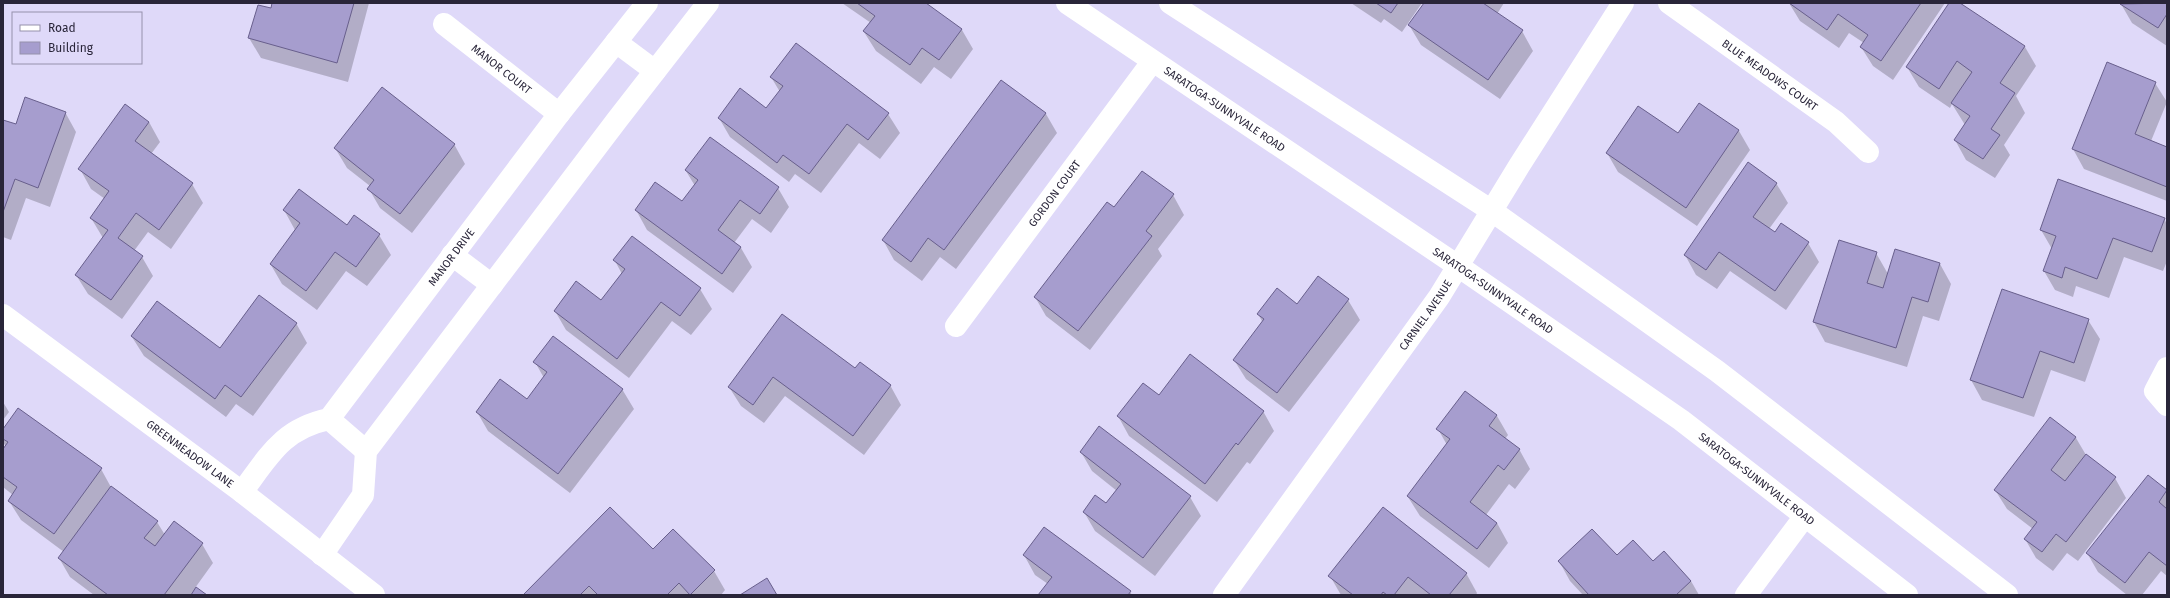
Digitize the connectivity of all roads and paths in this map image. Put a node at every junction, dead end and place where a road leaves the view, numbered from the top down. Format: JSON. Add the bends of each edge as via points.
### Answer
{"nodes":[{"id":1,"x":646,"y":3,"type":"edge"},
{"id":2,"x":708,"y":3,"type":"edge"},
{"id":3,"x":1067,"y":3,"type":"edge"},
{"id":4,"x":1170,"y":3,"type":"edge"},
{"id":5,"x":1623,"y":3,"type":"edge"},
{"id":6,"x":1669,"y":3,"type":"edge"},
{"id":7,"x":444,"y":24,"type":"dead end"},
{"id":8,"x":616,"y":42,"type":"junction"},
{"id":9,"x":1152,"y":62,"type":"junction"},
{"id":10,"x":655,"y":72,"type":"junction"},
{"id":11,"x":559,"y":114,"type":"junction"},
{"id":12,"x":1868,"y":152,"type":"dead end"},
{"id":13,"x":1492,"y":211,"type":"junction"},
{"id":14,"x":452,"y":255,"type":"junction"},
{"id":15,"x":1458,"y":266,"type":"junction"},
{"id":16,"x":492,"y":285,"type":"junction"},
{"id":17,"x":3,"y":315,"type":"edge"},
{"id":18,"x":956,"y":326,"type":"dead end"},
{"id":19,"x":2167,"y":368,"type":"edge"},
{"id":20,"x":2167,"y":405,"type":"edge"},
{"id":21,"x":329,"y":419,"type":"junction"},
{"id":22,"x":366,"y":451,"type":"junction"},
{"id":23,"x":242,"y":492,"type":"junction"},
{"id":24,"x":1805,"y":516,"type":"junction"},
{"id":25,"x":322,"y":554,"type":"junction"},
{"id":26,"x":374,"y":595,"type":"edge"},
{"id":27,"x":1224,"y":595,"type":"edge"},
{"id":28,"x":1746,"y":595,"type":"edge"},
{"id":29,"x":1907,"y":595,"type":"edge"},
{"id":30,"x":2007,"y":595,"type":"edge"}],
"edges":[{"from":1,"to":8,"type":"street","name":"MANOR DRIVE"},
{"from":2,"to":10,"type":"street"},
{"from":3,"to":9,"type":"street","name":"SARATOGA-SUNNYVALE ROAD"},
{"from":4,"to":13,"type":"street"},
{"from":5,"to":13,"type":"street","name":"CARNIEL AVENUE"},
{"from":6,"to":12,"type":"street","name":"BLUE MEADOWS COURT","via":[[1836,122]]},
{"from":7,"to":11,"type":"street","name":"MANOR COURT"},
{"from":8,"to":10,"type":"street"},
{"from":8,"to":11,"type":"street","name":"MANOR DRIVE"},
{"from":9,"to":15,"type":"street","name":"SARATOGA-SUNNYVALE ROAD"},
{"from":9,"to":18,"type":"street","name":"GORDON COURT"},
{"from":10,"to":16,"type":"street"},
{"from":11,"to":14,"type":"street","name":"MANOR DRIVE"},
{"from":13,"to":15,"type":"street","name":"CARNIEL AVENUE"},
{"from":13,"to":30,"type":"street","via":[[1717,371]]},
{"from":14,"to":16,"type":"street"},
{"from":14,"to":21,"type":"street","name":"MANOR DRIVE"},
{"from":15,"to":24,"type":"street","name":"SARATOGA-SUNNYVALE ROAD","via":[[1681,420]]},
{"from":15,"to":27,"type":"street","name":"CARNIEL AVENUE"},
{"from":16,"to":22,"type":"street"},
{"from":17,"to":23,"type":"street","name":"GREENMEADOW LANE"},
{"from":19,"to":20,"type":"street","via":[[2155,391]]},
{"from":21,"to":22,"type":"street"},
{"from":21,"to":23,"type":"street","via":[[310,423],[283,439]]},
{"from":22,"to":25,"type":"street","via":[[363,495]]},
{"from":23,"to":25,"type":"street","name":"GREENMEADOW LANE"},
{"from":24,"to":28,"type":"street"},
{"from":24,"to":29,"type":"street","name":"SARATOGA-SUNNYVALE ROAD"},
{"from":25,"to":26,"type":"street","name":"GREENMEADOW LANE"}]}
